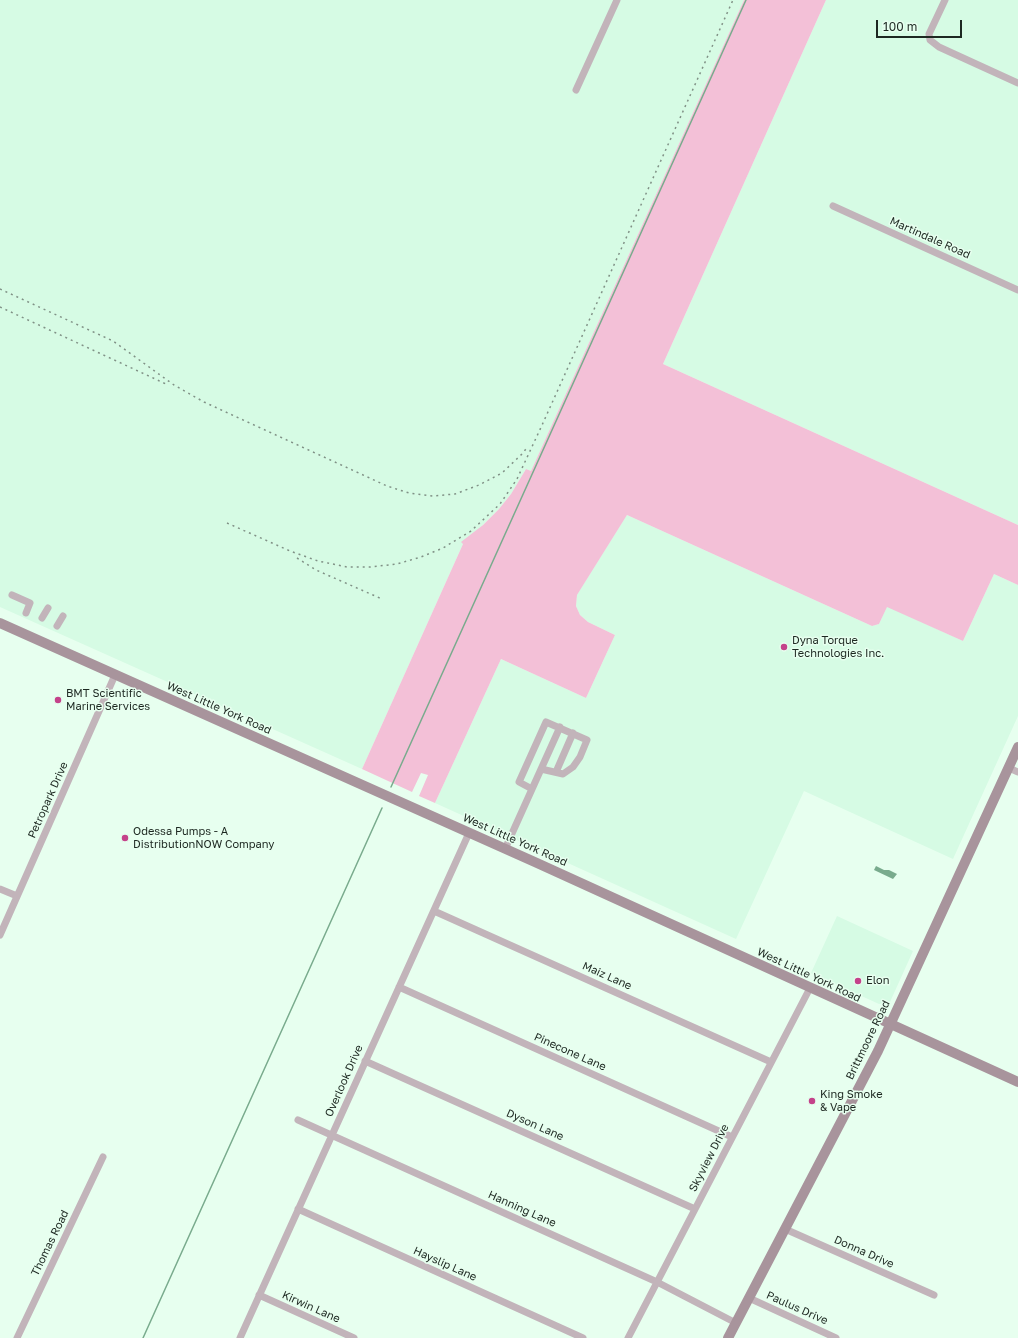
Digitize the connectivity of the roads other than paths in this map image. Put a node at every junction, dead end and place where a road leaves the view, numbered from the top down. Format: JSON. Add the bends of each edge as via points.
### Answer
{"nodes":[{"id":1,"x":616,"y":0,"type":"edge"},
{"id":2,"x":944,"y":0,"type":"edge"},
{"id":3,"x":1018,"y":83,"type":"edge"},
{"id":4,"x":576,"y":90,"type":"dead end"},
{"id":5,"x":833,"y":206,"type":"dead end"},
{"id":6,"x":1018,"y":290,"type":"edge"},
{"id":7,"x":12,"y":595,"type":"dead end"},
{"id":8,"x":48,"y":608,"type":"dead end"},
{"id":9,"x":26,"y":613,"type":"dead end"},
{"id":10,"x":63,"y":616,"type":"dead end"},
{"id":11,"x":42,"y":618,"type":"dead end"},
{"id":12,"x":0,"y":624,"type":"edge"},
{"id":13,"x":58,"y":626,"type":"dead end"},
{"id":14,"x":115,"y":675,"type":"junction"},
{"id":15,"x":560,"y":727,"type":"junction"},
{"id":16,"x":573,"y":733,"type":"junction"},
{"id":17,"x":1018,"y":747,"type":"edge"},
{"id":18,"x":541,"y":769,"type":"junction"},
{"id":19,"x":1013,"y":770,"type":"edge"},
{"id":20,"x":556,"y":772,"type":"junction"},
{"id":21,"x":532,"y":789,"type":"junction"},
{"id":22,"x":469,"y":833,"type":"junction"},
{"id":23,"x":505,"y":849,"type":"junction"},
{"id":24,"x":0,"y":889,"type":"edge"},
{"id":25,"x":17,"y":896,"type":"junction"},
{"id":26,"x":434,"y":910,"type":"junction"},
{"id":27,"x":0,"y":934,"type":"edge"},
{"id":28,"x":399,"y":987,"type":"junction"},
{"id":29,"x":810,"y":988,"type":"junction"},
{"id":30,"x":890,"y":1025,"type":"junction"},
{"id":31,"x":365,"y":1061,"type":"junction"},
{"id":32,"x":771,"y":1062,"type":"junction"},
{"id":33,"x":1018,"y":1082,"type":"edge"},
{"id":34,"x":298,"y":1120,"type":"dead end"},
{"id":35,"x":332,"y":1135,"type":"junction"},
{"id":36,"x":732,"y":1137,"type":"junction"},
{"id":37,"x":103,"y":1157,"type":"dead end"},
{"id":38,"x":695,"y":1209,"type":"junction"},
{"id":39,"x":298,"y":1210,"type":"junction"},
{"id":40,"x":785,"y":1229,"type":"junction"},
{"id":41,"x":657,"y":1282,"type":"junction"},
{"id":42,"x":259,"y":1295,"type":"junction"},
{"id":43,"x":934,"y":1295,"type":"dead end"},
{"id":44,"x":749,"y":1298,"type":"junction"},
{"id":45,"x":736,"y":1323,"type":"junction"},
{"id":46,"x":17,"y":1338,"type":"edge"},
{"id":47,"x":240,"y":1338,"type":"edge"},
{"id":48,"x":354,"y":1338,"type":"edge"},
{"id":49,"x":583,"y":1338,"type":"edge"},
{"id":50,"x":628,"y":1338,"type":"edge"},
{"id":51,"x":728,"y":1338,"type":"edge"},
{"id":52,"x":836,"y":1338,"type":"edge"}],
"edges":[{"from":1,"to":4,"type":"street"},
{"from":2,"to":3,"type":"street","via":[[929,34],[930,40],[939,47]]},
{"from":5,"to":6,"type":"street","name":"Martindale Road"},
{"from":7,"to":9,"type":"street","via":[[30,603]]},
{"from":8,"to":11,"type":"street"},
{"from":10,"to":13,"type":"street"},
{"from":12,"to":14,"type":"main road","name":"West Little York Road"},
{"from":14,"to":22,"type":"main road","name":"West Little York Road"},
{"from":14,"to":25,"type":"street","name":"Petropark Drive"},
{"from":15,"to":16,"type":"street"},
{"from":15,"to":18,"type":"street"},
{"from":15,"to":21,"type":"street","via":[[545,722],[519,782]]},
{"from":16,"to":20,"type":"street"},
{"from":16,"to":20,"type":"street","via":[[587,740],[580,758],[563,774]]},
{"from":17,"to":19,"type":"main road","name":"Brittmoore Road"},
{"from":18,"to":20,"type":"street"},
{"from":18,"to":21,"type":"street"},
{"from":19,"to":30,"type":"main road","name":"Brittmoore Road"},
{"from":21,"to":23,"type":"street"},
{"from":22,"to":23,"type":"main road","name":"West Little York Road"},
{"from":22,"to":26,"type":"street","name":"Overlook Drive"},
{"from":23,"to":29,"type":"main road","name":"West Little York Road"},
{"from":24,"to":25,"type":"street"},
{"from":25,"to":27,"type":"street","name":"Petropark Drive"},
{"from":26,"to":28,"type":"street","name":"Overlook Drive"},
{"from":26,"to":32,"type":"street","name":"Maiz Lane"},
{"from":28,"to":31,"type":"street","name":"Overlook Drive"},
{"from":28,"to":36,"type":"street","name":"Pinecone Lane"},
{"from":29,"to":30,"type":"main road","name":"West Little York Road"},
{"from":29,"to":32,"type":"street","name":"Skyview Drive"},
{"from":30,"to":33,"type":"main road","name":"West Little York Road"},
{"from":30,"to":40,"type":"main road","name":"Brittmoore Road"},
{"from":31,"to":35,"type":"street","name":"Overlook Drive"},
{"from":31,"to":38,"type":"street","name":"Dyson Lane"},
{"from":32,"to":36,"type":"street","name":"Skyview Drive"},
{"from":34,"to":35,"type":"street","name":"Hanning Lane"},
{"from":35,"to":39,"type":"street","name":"Overlook Drive"},
{"from":35,"to":41,"type":"street","name":"Hanning Lane"},
{"from":36,"to":38,"type":"street","name":"Skyview Drive"},
{"from":37,"to":46,"type":"street","name":"Thomas Road"},
{"from":38,"to":41,"type":"street","name":"Skyview Drive"},
{"from":39,"to":42,"type":"street","name":"Overlook Drive"},
{"from":39,"to":49,"type":"street","name":"Hayslip Lane"},
{"from":40,"to":43,"type":"street","name":"Donna Drive"},
{"from":40,"to":44,"type":"main road","name":"Brittmoore Road"},
{"from":41,"to":45,"type":"street","name":"Hanning Lane"},
{"from":41,"to":50,"type":"street","name":"Skyview Drive"},
{"from":42,"to":47,"type":"street","name":"Overlook Drive"},
{"from":42,"to":48,"type":"street","name":"Kirwin Lane"},
{"from":44,"to":45,"type":"main road","name":"Brittmoore Road"},
{"from":44,"to":52,"type":"street","name":"Paulus Drive"},
{"from":45,"to":51,"type":"main road","name":"Brittmoore Road"}]}
